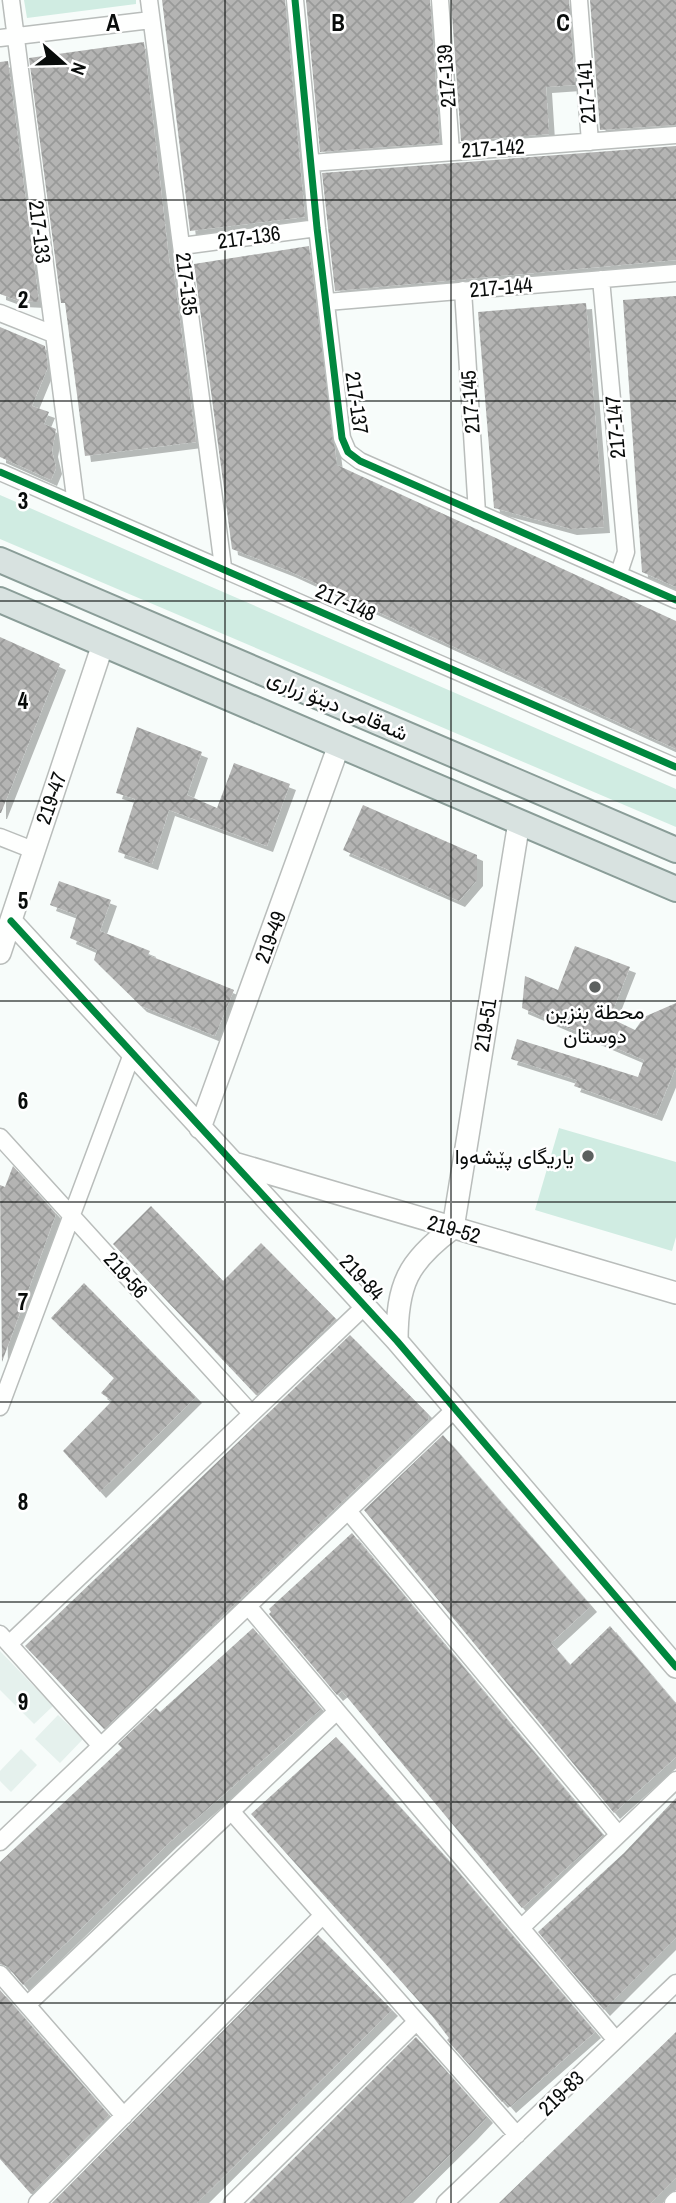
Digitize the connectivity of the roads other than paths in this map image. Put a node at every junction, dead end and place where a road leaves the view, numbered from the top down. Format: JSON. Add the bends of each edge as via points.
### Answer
{"nodes":[{"id":1,"x":12,"y":0,"type":"edge"},
{"id":2,"x":149,"y":0,"type":"edge"},
{"id":3,"x":295,"y":0,"type":"edge"},
{"id":4,"x":440,"y":0,"type":"edge"},
{"id":5,"x":579,"y":0,"type":"edge"},
{"id":6,"x":151,"y":20,"type":"junction"},
{"id":7,"x":8,"y":37,"type":"edge"},
{"id":8,"x":676,"y":135,"type":"edge"},
{"id":9,"x":590,"y":142,"type":"junction"},
{"id":10,"x":451,"y":151,"type":"junction"},
{"id":11,"x":311,"y":163,"type":"junction"},
{"id":12,"x":317,"y":228,"type":"junction"},
{"id":13,"x":182,"y":246,"type":"junction"},
{"id":14,"x":676,"y":273,"type":"edge"},
{"id":15,"x":601,"y":279,"type":"junction"},
{"id":16,"x":463,"y":290,"type":"junction"},
{"id":17,"x":327,"y":302,"type":"junction"},
{"id":18,"x":0,"y":313,"type":"edge"},
{"id":19,"x":53,"y":334,"type":"junction"},
{"id":20,"x":0,"y":472,"type":"edge"},
{"id":21,"x":76,"y":505,"type":"junction"},
{"id":22,"x":477,"y":513,"type":"junction"},
{"id":23,"x":0,"y":560,"type":"edge"},
{"id":24,"x":223,"y":567,"type":"junction"},
{"id":25,"x":619,"y":573,"type":"junction"},
{"id":26,"x":0,"y":600,"type":"edge"},
{"id":27,"x":676,"y":600,"type":"edge"},
{"id":28,"x":103,"y":644,"type":"junction"},
{"id":29,"x":339,"y":745,"type":"junction"},
{"id":30,"x":676,"y":767,"type":"edge"},
{"id":31,"x":519,"y":822,"type":"junction"},
{"id":32,"x":0,"y":837,"type":"edge"},
{"id":33,"x":33,"y":850,"type":"junction"},
{"id":34,"x":676,"y":850,"type":"edge"},
{"id":35,"x":676,"y":889,"type":"edge"},
{"id":36,"x":10,"y":920,"type":"junction"},
{"id":37,"x":0,"y":953,"type":"edge"},
{"id":38,"x":132,"y":1054,"type":"junction"},
{"id":39,"x":201,"y":1128,"type":"junction"},
{"id":40,"x":0,"y":1137,"type":"edge"},
{"id":41,"x":232,"y":1162,"type":"junction"},
{"id":42,"x":72,"y":1216,"type":"junction"},
{"id":43,"x":453,"y":1228,"type":"junction"},
{"id":44,"x":676,"y":1293,"type":"edge"},
{"id":45,"x":365,"y":1306,"type":"junction"},
{"id":46,"x":397,"y":1341,"type":"junction"},
{"id":47,"x":0,"y":1406,"type":"edge"},
{"id":48,"x":454,"y":1409,"type":"junction"},
{"id":49,"x":251,"y":1413,"type":"junction"},
{"id":50,"x":348,"y":1511,"type":"junction"},
{"id":51,"x":248,"y":1606,"type":"junction"},
{"id":52,"x":4,"y":1639,"type":"edge"},
{"id":53,"x":676,"y":1667,"type":"edge"},
{"id":54,"x":337,"y":1711,"type":"junction"},
{"id":55,"x":101,"y":1746,"type":"junction"},
{"id":56,"x":676,"y":1780,"type":"edge"},
{"id":57,"x":231,"y":1811,"type":"junction"},
{"id":58,"x":618,"y":1834,"type":"junction"},
{"id":59,"x":0,"y":1842,"type":"edge"},
{"id":60,"x":323,"y":1916,"type":"junction"},
{"id":61,"x":521,"y":1928,"type":"junction"},
{"id":62,"x":0,"y":1974,"type":"edge"},
{"id":63,"x":676,"y":1983,"type":"edge"},
{"id":64,"x":27,"y":2005,"type":"junction"},
{"id":65,"x":416,"y":2022,"type":"junction"},
{"id":66,"x":616,"y":2040,"type":"junction"},
{"id":67,"x":124,"y":2116,"type":"junction"},
{"id":68,"x":517,"y":2134,"type":"junction"},
{"id":69,"x":37,"y":2203,"type":"edge"},
{"id":70,"x":232,"y":2203,"type":"edge"},
{"id":71,"x":445,"y":2203,"type":"edge"}],
"edges":[{"from":1,"to":7,"type":"street","name":"217-133"},
{"from":2,"to":6,"type":"street","name":"217-135"},
{"from":3,"to":11,"type":"street","name":"217-137"},
{"from":4,"to":10,"type":"street","name":"217-139"},
{"from":5,"to":9,"type":"street","name":"217-141"},
{"from":6,"to":7,"type":"street"},
{"from":6,"to":13,"type":"street","name":"217-135"},
{"from":7,"to":19,"type":"street","name":"217-133"},
{"from":8,"to":9,"type":"street","name":"217-142"},
{"from":9,"to":10,"type":"street","name":"217-142"},
{"from":10,"to":11,"type":"street","name":"217-142"},
{"from":11,"to":12,"type":"street","name":"217-137"},
{"from":12,"to":13,"type":"street","name":"217-136"},
{"from":12,"to":17,"type":"street","name":"217-137"},
{"from":13,"to":24,"type":"street","name":"217-135"},
{"from":14,"to":15,"type":"street","name":"217-144"},
{"from":15,"to":16,"type":"street","name":"217-144"},
{"from":15,"to":25,"type":"street","name":"217-147","via":[[625,552]]},
{"from":16,"to":17,"type":"street","name":"217-144"},
{"from":16,"to":22,"type":"street","name":"217-145"},
{"from":17,"to":22,"type":"street","name":"217-137","via":[[342,438],[348,452]]},
{"from":18,"to":19,"type":"street"},
{"from":19,"to":21,"type":"street","name":"217-133"},
{"from":20,"to":21,"type":"street","name":"217-148"},
{"from":21,"to":24,"type":"street","name":"217-148"},
{"from":22,"to":25,"type":"street","name":"217-137"},
{"from":23,"to":34,"type":"main road","name":"شەقامی دینۆ زراری"},
{"from":24,"to":30,"type":"street","name":"217-148"},
{"from":25,"to":27,"type":"street","name":"217-137"},
{"from":26,"to":28,"type":"main road","name":"شەقامی دینۆ زراری"},
{"from":28,"to":29,"type":"main road","name":"شەقامی دینۆ زراری"},
{"from":28,"to":33,"type":"street","name":"219-47"},
{"from":29,"to":31,"type":"main road","name":"شەقامی دینۆ زراری"},
{"from":29,"to":39,"type":"street","name":"219-49"},
{"from":31,"to":35,"type":"main road","name":"شەقامی دینۆ زراری"},
{"from":31,"to":43,"type":"street","name":"219-51"},
{"from":32,"to":33,"type":"street"},
{"from":33,"to":36,"type":"street","name":"219-47"},
{"from":36,"to":37,"type":"street","name":"219-47"},
{"from":36,"to":38,"type":"street","name":"219-84"},
{"from":38,"to":39,"type":"street","name":"219-84"},
{"from":38,"to":42,"type":"street"},
{"from":39,"to":41,"type":"street","name":"219-84"},
{"from":40,"to":42,"type":"street","name":"219-56"},
{"from":41,"to":43,"type":"street","name":"219-52"},
{"from":41,"to":45,"type":"street","name":"219-84"},
{"from":42,"to":47,"type":"street"},
{"from":42,"to":49,"type":"street","name":"219-56"},
{"from":43,"to":44,"type":"street","name":"219-52"},
{"from":43,"to":46,"type":"street","via":[[430,1244],[402,1285]]},
{"from":45,"to":46,"type":"street","name":"219-84"},
{"from":45,"to":49,"type":"street"},
{"from":46,"to":48,"type":"street","name":"219-84"},
{"from":48,"to":50,"type":"street"},
{"from":48,"to":53,"type":"street","name":"219-84"},
{"from":49,"to":52,"type":"street"},
{"from":50,"to":51,"type":"street"},
{"from":50,"to":58,"type":"street"},
{"from":51,"to":54,"type":"street"},
{"from":51,"to":55,"type":"street"},
{"from":52,"to":55,"type":"street"},
{"from":54,"to":57,"type":"street"},
{"from":54,"to":61,"type":"street"},
{"from":55,"to":59,"type":"street"},
{"from":56,"to":58,"type":"street"},
{"from":57,"to":60,"type":"street"},
{"from":57,"to":64,"type":"street"},
{"from":58,"to":61,"type":"street"},
{"from":60,"to":65,"type":"street"},
{"from":60,"to":67,"type":"street"},
{"from":61,"to":66,"type":"street"},
{"from":62,"to":64,"type":"street"},
{"from":63,"to":66,"type":"street","name":"219-83"},
{"from":64,"to":67,"type":"street"},
{"from":65,"to":68,"type":"street"},
{"from":65,"to":70,"type":"street"},
{"from":66,"to":68,"type":"street","name":"219-83"},
{"from":67,"to":69,"type":"street"},
{"from":68,"to":71,"type":"street","name":"219-83"}]}
